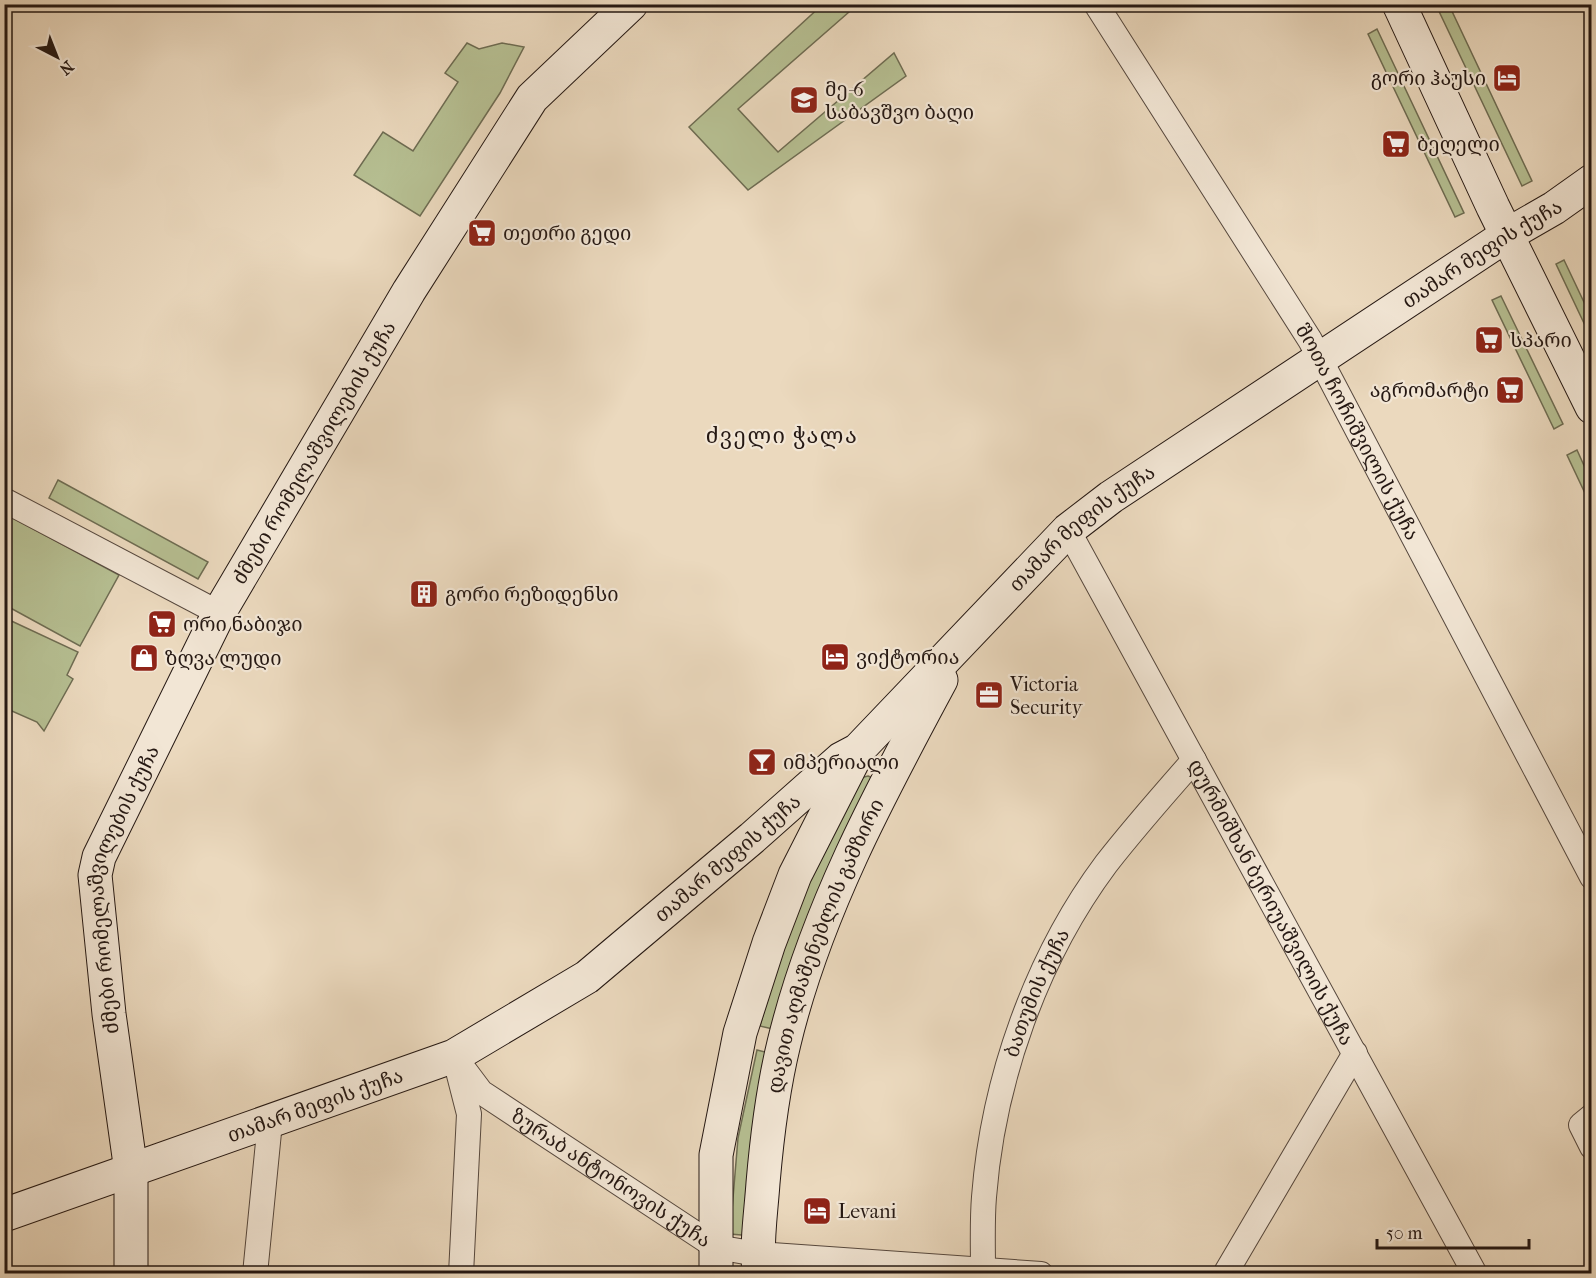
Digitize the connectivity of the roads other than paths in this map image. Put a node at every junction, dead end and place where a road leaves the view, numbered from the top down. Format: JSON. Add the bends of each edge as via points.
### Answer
{"nodes":[{"id":1,"x":631,"y":4,"type":"edge"},
{"id":2,"x":1096,"y":4,"type":"edge"},
{"id":3,"x":1399,"y":4,"type":"edge"},
{"id":4,"x":1592,"y":181,"type":"edge"},
{"id":5,"x":1507,"y":236,"type":"junction"},
{"id":6,"x":1320,"y":361,"type":"junction"},
{"id":7,"x":1592,"y":407,"type":"edge"},
{"id":8,"x":4,"y":500,"type":"edge"},
{"id":9,"x":1068,"y":530,"type":"junction"},
{"id":10,"x":219,"y":613,"type":"junction"},
{"id":11,"x":962,"y":641,"type":"junction"},
{"id":12,"x":858,"y":750,"type":"junction"},
{"id":13,"x":1194,"y":760,"type":"junction"},
{"id":14,"x":890,"y":776,"type":"junction"},
{"id":15,"x":752,"y":838,"type":"junction"},
{"id":16,"x":795,"y":875,"type":"junction"},
{"id":17,"x":1592,"y":877,"type":"edge"},
{"id":18,"x":740,"y":1033,"type":"junction"},
{"id":19,"x":784,"y":1043,"type":"junction"},
{"id":20,"x":1355,"y":1053,"type":"junction"},
{"id":21,"x":454,"y":1056,"type":"junction"},
{"id":22,"x":1592,"y":1116,"type":"edge"},
{"id":23,"x":270,"y":1122,"type":"junction"},
{"id":24,"x":1592,"y":1147,"type":"edge"},
{"id":25,"x":131,"y":1171,"type":"junction"},
{"id":26,"x":4,"y":1215,"type":"edge"},
{"id":27,"x":716,"y":1260,"type":"edge"},
{"id":28,"x":758,"y":1264,"type":"edge"},
{"id":29,"x":983,"y":1270,"type":"junction"},
{"id":30,"x":131,"y":1274,"type":"edge"},
{"id":31,"x":255,"y":1274,"type":"edge"},
{"id":32,"x":461,"y":1274,"type":"edge"},
{"id":33,"x":1041,"y":1274,"type":"edge"},
{"id":34,"x":1226,"y":1274,"type":"edge"},
{"id":35,"x":1475,"y":1274,"type":"edge"}],
"edges":[{"from":1,"to":10,"type":"street","name":"ძმები რომელაშვილების ქუჩა","via":[[539,90],[528,105],[409,291]]},
{"from":2,"to":6,"type":"street","name":"შოთა ჩოჩიშვილის ქუჩა"},
{"from":3,"to":5,"type":"street"},
{"from":4,"to":5,"type":"street","name":"თამარ მეფის ქუჩა"},
{"from":5,"to":6,"type":"street","name":"თამარ მეფის ქუჩა"},
{"from":5,"to":7,"type":"street"},
{"from":6,"to":9,"type":"street","name":"თამარ მეფის ქუჩა","via":[[1111,497]]},
{"from":6,"to":17,"type":"street","name":"შოთა ჩოჩიშვილის ქუჩა"},
{"from":8,"to":10,"type":"street"},
{"from":9,"to":11,"type":"street","name":"თამარ მეფის ქუჩა"},
{"from":9,"to":13,"type":"street","name":"დურმიშხან ბერიუაშვილის ქუჩა"},
{"from":10,"to":25,"type":"street","name":"ძმები რომელაშვილების ქუჩა","via":[[96,866],[109,1014]]},
{"from":11,"to":12,"type":"street","name":"თამარ მეფის ქუჩა"},
{"from":11,"to":14,"type":"street","name":"დავით აღმაშენებლის გამზირი"},
{"from":12,"to":14,"type":"street","via":[[880,758]]},
{"from":12,"to":15,"type":"street","name":"თამარ მეფის ქუჩა","via":[[841,759]]},
{"from":12,"to":16,"type":"street","name":"დავით აღმაშენებლის გამზირი"},
{"from":13,"to":20,"type":"street","name":"დურმიშხან ბერიუაშვილის ქუჩა"},
{"from":13,"to":29,"type":"street","name":"ბათუმის ქუჩა","via":[[1106,865],[1067,926],[1035,989],[1010,1057],[993,1126],[984,1197]]},
{"from":14,"to":19,"type":"street","name":"დავით აღმაშენებლის გამზირი","via":[[840,880]]},
{"from":15,"to":16,"type":"street","via":[[768,842],[784,855]]},
{"from":15,"to":21,"type":"street","name":"თამარ მეფის ქუჩა","via":[[587,977]]},
{"from":16,"to":18,"type":"street","name":"დავით აღმაშენებლის გამზირი"},
{"from":18,"to":19,"type":"street"},
{"from":18,"to":27,"type":"street","name":"დავით აღმაშენებლის გამზირი","via":[[716,1155]]},
{"from":19,"to":28,"type":"street","name":"დავით აღმაშენებლის გამზირი","via":[[766,1146]]},
{"from":20,"to":34,"type":"street"},
{"from":20,"to":35,"type":"street","name":"დურმიშხან ბერიუაშვილის ქუჩა"},
{"from":21,"to":23,"type":"street","name":"თამარ მეფის ქუჩა"},
{"from":21,"to":27,"type":"street","name":"ზურაბ ანტონოვის ქუჩა","via":[[481,1092]]},
{"from":21,"to":32,"type":"street","via":[[469,1114]]},
{"from":22,"to":24,"type":"street","via":[[1581,1125]]},
{"from":23,"to":25,"type":"street","name":"თამარ მეფის ქუჩა"},
{"from":23,"to":31,"type":"street"},
{"from":25,"to":26,"type":"street","name":"თამარ მეფის ქუჩა"},
{"from":25,"to":30,"type":"street","name":"ძმები რომელაშვილების ქუჩა"},
{"from":27,"to":28,"type":"street","name":"ზურაბ ანტონოვის ქუჩა"},
{"from":28,"to":29,"type":"street","name":"ზურაბ ანტონოვის ქუჩა"},
{"from":29,"to":33,"type":"street","name":"ზურაბ ანტონოვის ქუჩა"}]}
